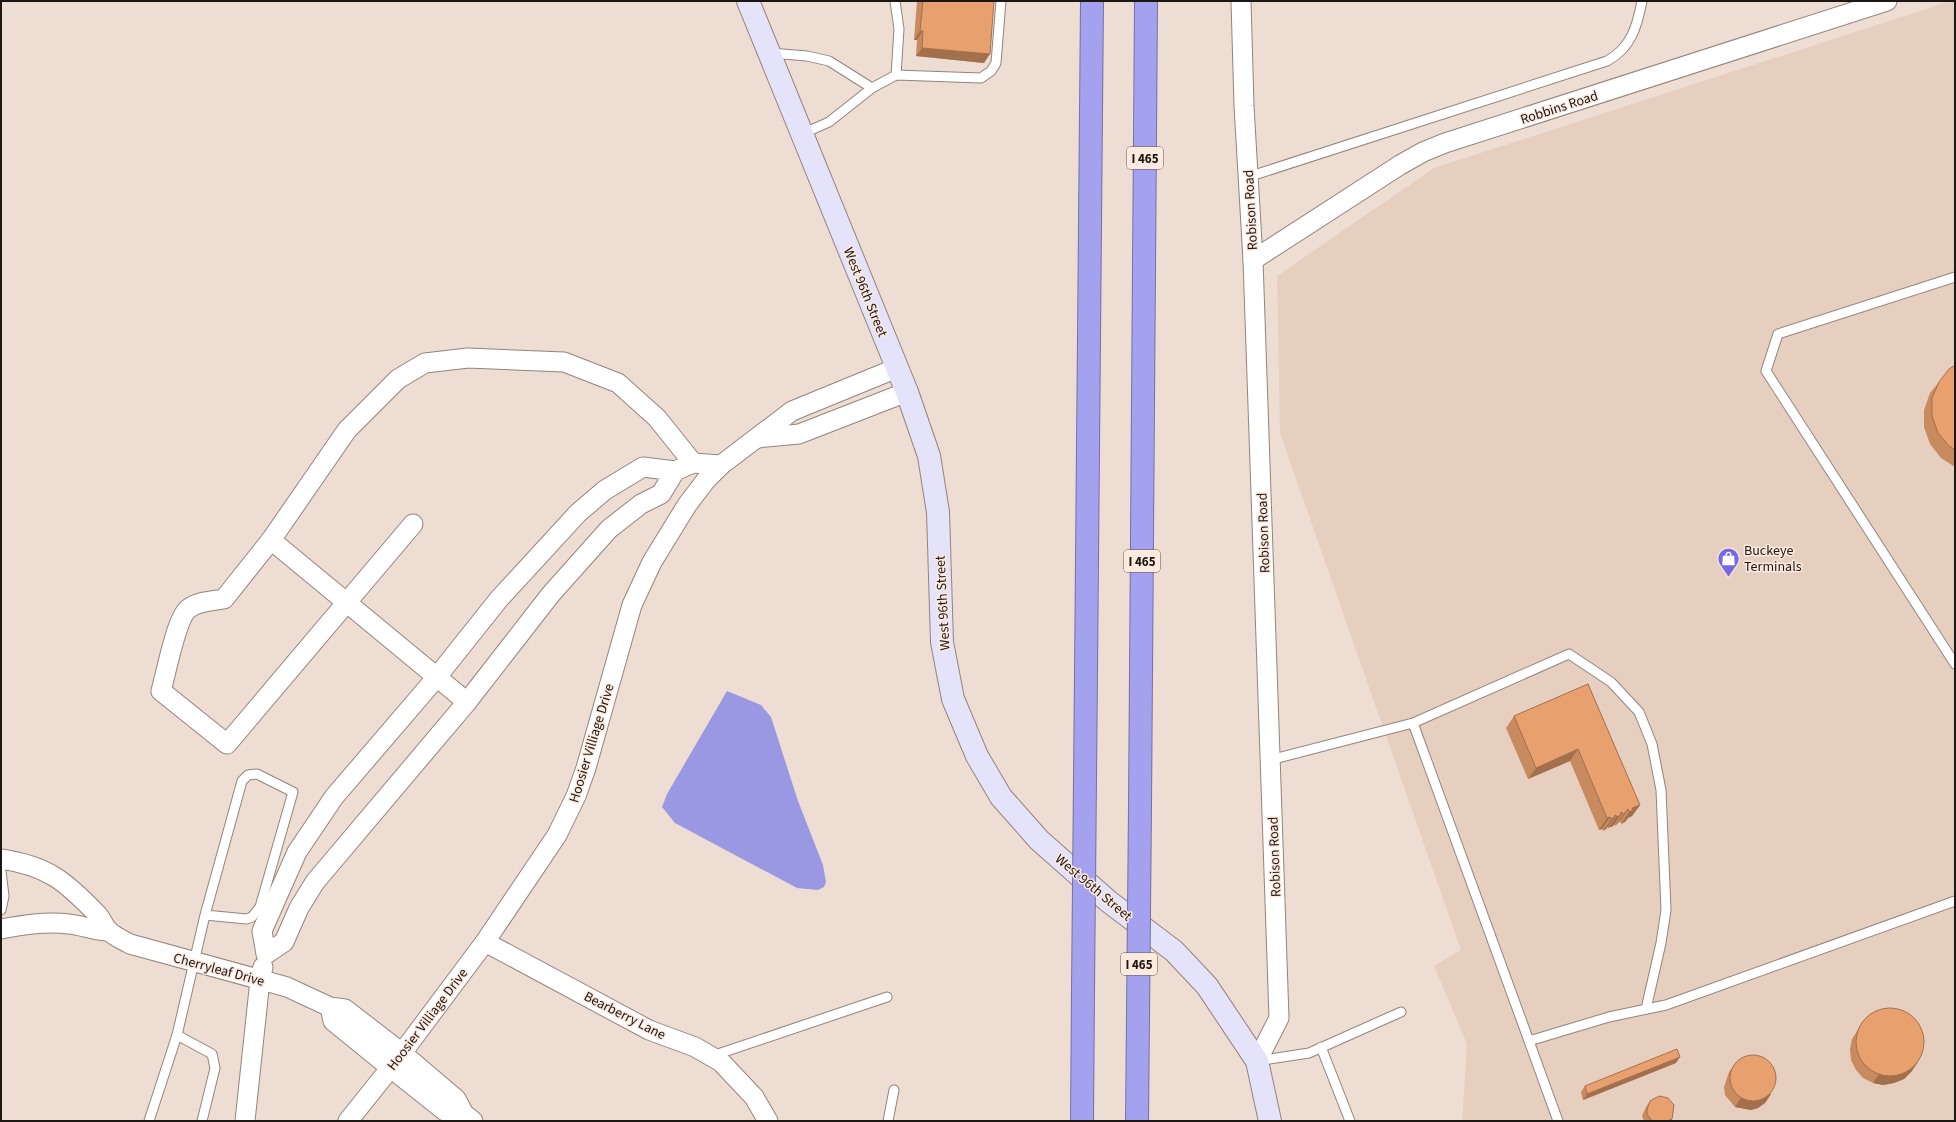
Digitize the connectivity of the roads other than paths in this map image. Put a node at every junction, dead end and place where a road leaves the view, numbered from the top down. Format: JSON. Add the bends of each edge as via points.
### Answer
{"nodes":[{"id":1,"x":748,"y":1,"type":"edge"},
{"id":2,"x":895,"y":1,"type":"edge"},
{"id":3,"x":1001,"y":1,"type":"edge"},
{"id":4,"x":1092,"y":1,"type":"edge"},
{"id":5,"x":1146,"y":1,"type":"edge"},
{"id":6,"x":1241,"y":1,"type":"edge"},
{"id":7,"x":1642,"y":1,"type":"edge"},
{"id":8,"x":1887,"y":1,"type":"edge"},
{"id":9,"x":769,"y":53,"type":"junction"},
{"id":10,"x":896,"y":75,"type":"junction"},
{"id":11,"x":872,"y":88,"type":"junction"},
{"id":12,"x":802,"y":134,"type":"junction"},
{"id":13,"x":1248,"y":177,"type":"junction"},
{"id":14,"x":1253,"y":260,"type":"junction"},
{"id":15,"x":1955,"y":277,"type":"edge"},
{"id":16,"x":897,"y":368,"type":"junction"},
{"id":17,"x":907,"y":392,"type":"junction"},
{"id":18,"x":757,"y":438,"type":"junction"},
{"id":19,"x":693,"y":463,"type":"junction"},
{"id":20,"x":721,"y":465,"type":"junction"},
{"id":21,"x":674,"y":471,"type":"junction"},
{"id":22,"x":413,"y":524,"type":"dead end"},
{"id":23,"x":271,"y":540,"type":"junction"},
{"id":24,"x":347,"y":603,"type":"junction"},
{"id":25,"x":1955,"y":664,"type":"edge"},
{"id":26,"x":436,"y":678,"type":"junction"},
{"id":27,"x":466,"y":702,"type":"junction"},
{"id":28,"x":1413,"y":723,"type":"junction"},
{"id":29,"x":1270,"y":760,"type":"junction"},
{"id":30,"x":1,"y":859,"type":"edge"},
{"id":31,"x":1,"y":871,"type":"edge"},
{"id":32,"x":1955,"y":901,"type":"edge"},
{"id":33,"x":1,"y":910,"type":"edge"},
{"id":34,"x":205,"y":915,"type":"junction"},
{"id":35,"x":1,"y":929,"type":"edge"},
{"id":36,"x":108,"y":931,"type":"junction"},
{"id":37,"x":485,"y":942,"type":"junction"},
{"id":38,"x":266,"y":954,"type":"junction"},
{"id":39,"x":194,"y":962,"type":"junction"},
{"id":40,"x":260,"y":980,"type":"junction"},
{"id":41,"x":887,"y":998,"type":"dead end"},
{"id":42,"x":330,"y":1007,"type":"junction"},
{"id":43,"x":1646,"y":1009,"type":"junction"},
{"id":44,"x":1401,"y":1012,"type":"dead end"},
{"id":45,"x":177,"y":1035,"type":"junction"},
{"id":46,"x":1529,"y":1041,"type":"junction"},
{"id":47,"x":1321,"y":1047,"type":"junction"},
{"id":48,"x":402,"y":1053,"type":"junction"},
{"id":49,"x":711,"y":1056,"type":"junction"},
{"id":50,"x":1257,"y":1061,"type":"junction"},
{"id":51,"x":391,"y":1068,"type":"junction"},
{"id":52,"x":894,"y":1090,"type":"dead end"},
{"id":53,"x":468,"y":1117,"type":"edge"},
{"id":54,"x":150,"y":1121,"type":"edge"},
{"id":55,"x":202,"y":1121,"type":"edge"},
{"id":56,"x":246,"y":1121,"type":"edge"},
{"id":57,"x":348,"y":1121,"type":"edge"},
{"id":58,"x":768,"y":1121,"type":"edge"},
{"id":59,"x":888,"y":1121,"type":"edge"},
{"id":60,"x":1082,"y":1121,"type":"edge"},
{"id":61,"x":1137,"y":1121,"type":"edge"},
{"id":62,"x":1270,"y":1121,"type":"edge"},
{"id":63,"x":1350,"y":1121,"type":"edge"},
{"id":64,"x":1558,"y":1121,"type":"edge"}],
"edges":[{"from":1,"to":9,"type":"street","name":"West 96th Street"},
{"from":2,"to":10,"type":"lane","via":[[899,29]]},
{"from":3,"to":10,"type":"lane","via":[[996,63],[981,78]]},
{"from":4,"to":60,"type":"highway","bridge":true},
{"from":5,"to":61,"type":"highway","number":"I 465","bridge":true},
{"from":6,"to":13,"type":"street","name":"Robison Road"},
{"from":7,"to":13,"type":"lane","via":[[1631,40],[1620,54],[1607,62]]},
{"from":8,"to":14,"type":"street","name":"Robbins Road","via":[[1422,152]]},
{"from":9,"to":11,"type":"lane","via":[[807,56],[829,61]]},
{"from":9,"to":12,"type":"street","name":"West 96th Street"},
{"from":10,"to":11,"type":"lane"},
{"from":11,"to":12,"type":"lane","via":[[829,122]]},
{"from":12,"to":16,"type":"street","name":"West 96th Street"},
{"from":13,"to":14,"type":"street","name":"Robison Road"},
{"from":14,"to":29,"type":"street","name":"Robison Road"},
{"from":15,"to":25,"type":"lane","via":[[1778,334],[1766,371]]},
{"from":16,"to":17,"type":"street","name":"West 96th Street"},
{"from":16,"to":18,"type":"street","name":"Hoosier Villiage Drive","via":[[792,411]]},
{"from":17,"to":18,"type":"street","via":[[799,434]]},
{"from":17,"to":50,"type":"street","name":"West 96th Street","via":[[929,456],[938,512],[942,642],[953,699],[977,756],[1002,797],[1039,840],[1108,901],[1174,951],[1207,986]]},
{"from":18,"to":20,"type":"street","name":"Hoosier Villiage Drive"},
{"from":19,"to":20,"type":"street"},
{"from":19,"to":21,"type":"street"},
{"from":19,"to":23,"type":"street","via":[[657,418],[618,383],[564,362],[468,358],[425,363],[398,379],[347,430]]},
{"from":20,"to":37,"type":"street","name":"Hoosier Villiage Drive","via":[[687,505],[652,562],[632,605],[576,796],[557,835]]},
{"from":21,"to":26,"type":"street","via":[[643,467],[605,490],[578,513],[499,599]]},
{"from":21,"to":27,"type":"street","via":[[662,494],[641,504],[609,529],[551,594]]},
{"from":22,"to":24,"type":"street"},
{"from":23,"to":24,"type":"street"},
{"from":23,"to":24,"type":"street","via":[[224,599],[202,603],[188,609],[180,622],[161,691],[227,744]]},
{"from":24,"to":26,"type":"street"},
{"from":26,"to":27,"type":"street"},
{"from":26,"to":38,"type":"street","via":[[334,797],[297,852],[262,931]]},
{"from":27,"to":38,"type":"street","via":[[315,882],[299,908],[284,942]]},
{"from":28,"to":29,"type":"lane"},
{"from":28,"to":43,"type":"lane","via":[[1570,654],[1612,682],[1638,712],[1652,744],[1661,790],[1666,910]]},
{"from":28,"to":46,"type":"lane"},
{"from":29,"to":50,"type":"street","name":"Robison Road","via":[[1279,1018]]},
{"from":30,"to":36,"type":"street","name":"Cherryleaf Drive","via":[[35,868],[62,880],[103,920]]},
{"from":31,"to":33,"type":"lane","via":[[4,896]]},
{"from":32,"to":43,"type":"lane","via":[[1674,1003]]},
{"from":34,"to":34,"type":"lane","via":[[247,919],[260,907],[293,792],[257,774],[248,775],[242,781]]},
{"from":34,"to":39,"type":"lane"},
{"from":35,"to":36,"type":"street","name":"Cherryleaf Drive","via":[[35,923],[69,924]]},
{"from":36,"to":39,"type":"street","name":"Cherryleaf Drive","via":[[140,948]]},
{"from":37,"to":48,"type":"street","name":"Hoosier Villiage Drive"},
{"from":37,"to":49,"type":"street","name":"Bearberry Lane","via":[[649,1030],[695,1047]]},
{"from":38,"to":40,"type":"street"},
{"from":39,"to":40,"type":"street","name":"Cherryleaf Drive"},
{"from":39,"to":45,"type":"lane"},
{"from":40,"to":42,"type":"street","name":"Cherryleaf Drive","via":[[287,987]]},
{"from":40,"to":56,"type":"street"},
{"from":41,"to":49,"type":"lane"},
{"from":42,"to":48,"type":"street","name":"Cherryleaf Drive","via":[[345,1009]]},
{"from":42,"to":51,"type":"street","name":"Cherryleaf Drive","via":[[333,1021]]},
{"from":43,"to":46,"type":"lane","via":[[1609,1017]]},
{"from":44,"to":47,"type":"lane"},
{"from":45,"to":54,"type":"lane"},
{"from":45,"to":55,"type":"lane","via":[[212,1054],[215,1068]]},
{"from":46,"to":64,"type":"lane"},
{"from":47,"to":50,"type":"lane","via":[[1309,1053]]},
{"from":47,"to":63,"type":"lane"},
{"from":48,"to":51,"type":"street","name":"Hoosier Villiage Drive"},
{"from":48,"to":53,"type":"street","name":"Cherryleaf Drive","via":[[456,1099]]},
{"from":49,"to":58,"type":"street","name":"Bearberry Lane","via":[[721,1062],[754,1097]]},
{"from":50,"to":62,"type":"street","name":"West 96th Street"},
{"from":51,"to":53,"type":"street","name":"Cherryleaf Drive","via":[[445,1111]]},
{"from":51,"to":57,"type":"street","name":"Hoosier Villiage Drive"},
{"from":52,"to":59,"type":"lane"}]}
